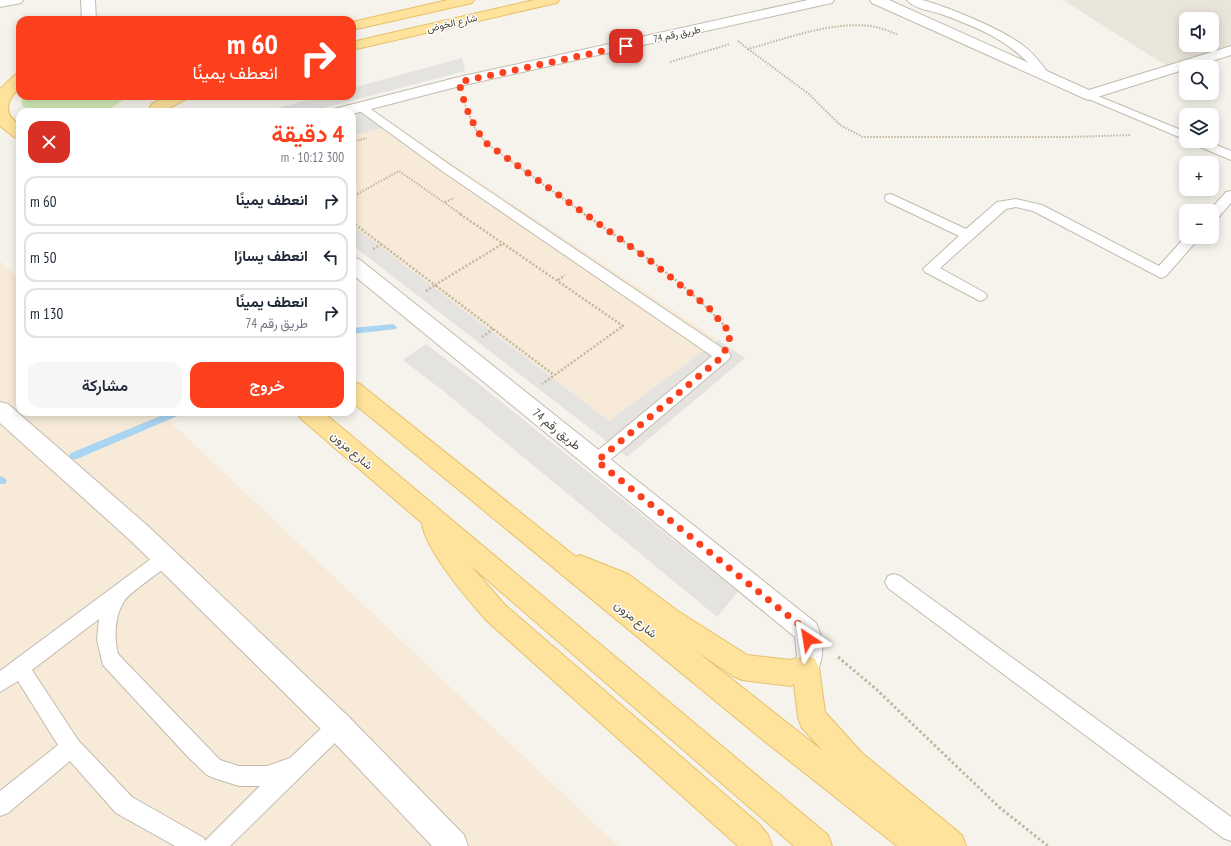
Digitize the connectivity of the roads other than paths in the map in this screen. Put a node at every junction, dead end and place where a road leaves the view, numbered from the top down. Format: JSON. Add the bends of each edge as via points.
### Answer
{"nodes":[{"id":1,"x":16,"y":0,"type":"edge"},
{"id":2,"x":467,"y":0,"type":"edge"},
{"id":3,"x":552,"y":0,"type":"edge"},
{"id":4,"x":827,"y":0,"type":"edge"},
{"id":5,"x":877,"y":0,"type":"edge"},
{"id":6,"x":912,"y":0,"type":"edge"},
{"id":7,"x":0,"y":3,"type":"edge"},
{"id":8,"x":88,"y":3,"type":"edge"},
{"id":9,"x":83,"y":16,"type":"edge"},
{"id":10,"x":90,"y":16,"type":"edge"},
{"id":11,"x":356,"y":25,"type":"edge"},
{"id":12,"x":356,"y":45,"type":"edge"},
{"id":13,"x":1231,"y":50,"type":"edge"},
{"id":14,"x":16,"y":73,"type":"edge"},
{"id":15,"x":1044,"y":74,"type":"junction"},
{"id":16,"x":0,"y":79,"type":"edge"},
{"id":17,"x":16,"y":82,"type":"edge"},
{"id":18,"x":1088,"y":95,"type":"junction"},
{"id":19,"x":172,"y":100,"type":"edge"},
{"id":20,"x":361,"y":107,"type":"junction"},
{"id":21,"x":0,"y":108,"type":"edge"},
{"id":22,"x":156,"y":108,"type":"edge"},
{"id":23,"x":356,"y":108,"type":"edge"},
{"id":24,"x":0,"y":131,"type":"edge"},
{"id":25,"x":16,"y":131,"type":"edge"},
{"id":26,"x":16,"y":133,"type":"edge"},
{"id":27,"x":1179,"y":133,"type":"edge"},
{"id":28,"x":1213,"y":148,"type":"edge"},
{"id":29,"x":1231,"y":156,"type":"edge"},
{"id":30,"x":1231,"y":195,"type":"edge"},
{"id":31,"x":891,"y":198,"type":"dead end"},
{"id":32,"x":1219,"y":208,"type":"edge"},
{"id":33,"x":967,"y":236,"type":"junction"},
{"id":34,"x":1187,"y":244,"type":"edge"},
{"id":35,"x":356,"y":267,"type":"edge"},
{"id":36,"x":980,"y":296,"type":"dead end"},
{"id":37,"x":356,"y":393,"type":"edge"},
{"id":38,"x":0,"y":410,"type":"edge"},
{"id":39,"x":313,"y":416,"type":"edge"},
{"id":40,"x":597,"y":461,"type":"junction"},
{"id":41,"x":430,"y":518,"type":"junction"},
{"id":42,"x":556,"y":556,"type":"junction"},
{"id":43,"x":164,"y":558,"type":"junction"},
{"id":44,"x":894,"y":582,"type":"dead end"},
{"id":45,"x":118,"y":594,"type":"junction"},
{"id":46,"x":20,"y":668,"type":"junction"},
{"id":47,"x":806,"y":668,"type":"junction"},
{"id":48,"x":0,"y":683,"type":"edge"},
{"id":49,"x":338,"y":726,"type":"junction"},
{"id":50,"x":71,"y":747,"type":"junction"},
{"id":51,"x":295,"y":767,"type":"junction"},
{"id":52,"x":0,"y":804,"type":"edge"},
{"id":53,"x":1231,"y":830,"type":"edge"},
{"id":54,"x":196,"y":846,"type":"edge"},
{"id":55,"x":214,"y":846,"type":"edge"},
{"id":56,"x":453,"y":846,"type":"edge"},
{"id":57,"x":757,"y":846,"type":"edge"},
{"id":58,"x":817,"y":846,"type":"edge"},
{"id":59,"x":921,"y":846,"type":"edge"},
{"id":60,"x":951,"y":846,"type":"edge"}],
"edges":[{"from":1,"to":7,"type":"street"},
{"from":2,"to":11,"type":"main road","name":"شارع الخوض"},
{"from":3,"to":12,"type":"main road","name":"شارع الخوض"},
{"from":4,"to":20,"type":"street","name":"طريق رقم 74","via":[[459,82]]},
{"from":5,"to":15,"type":"street"},
{"from":6,"to":15,"type":"lane","via":[[1014,43],[1038,63]]},
{"from":8,"to":9,"type":"street"},
{"from":8,"to":10,"type":"street"},
{"from":13,"to":18,"type":"street"},
{"from":14,"to":16,"type":"main road"},
{"from":15,"to":18,"type":"street"},
{"from":17,"to":21,"type":"main road","via":[[5,93]]},
{"from":18,"to":27,"type":"lane"},
{"from":19,"to":22,"type":"main road"},
{"from":20,"to":23,"type":"street","name":"طريق رقم 74"},
{"from":20,"to":40,"type":"lane","via":[[446,168],[723,356]]},
{"from":21,"to":25,"type":"main road","via":[[3,121]]},
{"from":24,"to":26,"type":"main road"},
{"from":28,"to":29,"type":"lane"},
{"from":30,"to":32,"type":"lane"},
{"from":31,"to":33,"type":"lane"},
{"from":33,"to":34,"type":"lane","via":[[1002,205],[1016,203],[1037,208],[1161,273]]},
{"from":33,"to":36,"type":"lane","via":[[930,269]]},
{"from":35,"to":40,"type":"street","name":"طريق رقم 74"},
{"from":37,"to":42,"type":"main road","name":"شارع مزون"},
{"from":38,"to":43,"type":"street"},
{"from":39,"to":41,"type":"main road","name":"شارع مزون"},
{"from":40,"to":47,"type":"street","name":"طريق رقم 74","via":[[807,631],[810,656]]},
{"from":41,"to":57,"type":"main road","via":[[441,543],[474,591]]},
{"from":41,"to":58,"type":"main road","name":"شارع مزون"},
{"from":42,"to":47,"type":"main road","via":[[619,582],[669,619],[742,667],[790,673]]},
{"from":42,"to":59,"type":"main road","name":"شارع مزون"},
{"from":43,"to":45,"type":"lane"},
{"from":43,"to":49,"type":"street"},
{"from":44,"to":53,"type":"lane"},
{"from":45,"to":46,"type":"lane"},
{"from":45,"to":51,"type":"lane","via":[[108,616],[104,638],[110,659],[196,751],[214,768],[239,776],[267,776]]},
{"from":46,"to":48,"type":"lane"},
{"from":46,"to":50,"type":"lane"},
{"from":47,"to":60,"type":"main road","via":[[812,718],[852,763]]},
{"from":49,"to":51,"type":"lane"},
{"from":49,"to":56,"type":"street"},
{"from":50,"to":52,"type":"lane"},
{"from":50,"to":54,"type":"lane","via":[[124,806]]},
{"from":51,"to":55,"type":"lane"}]}
